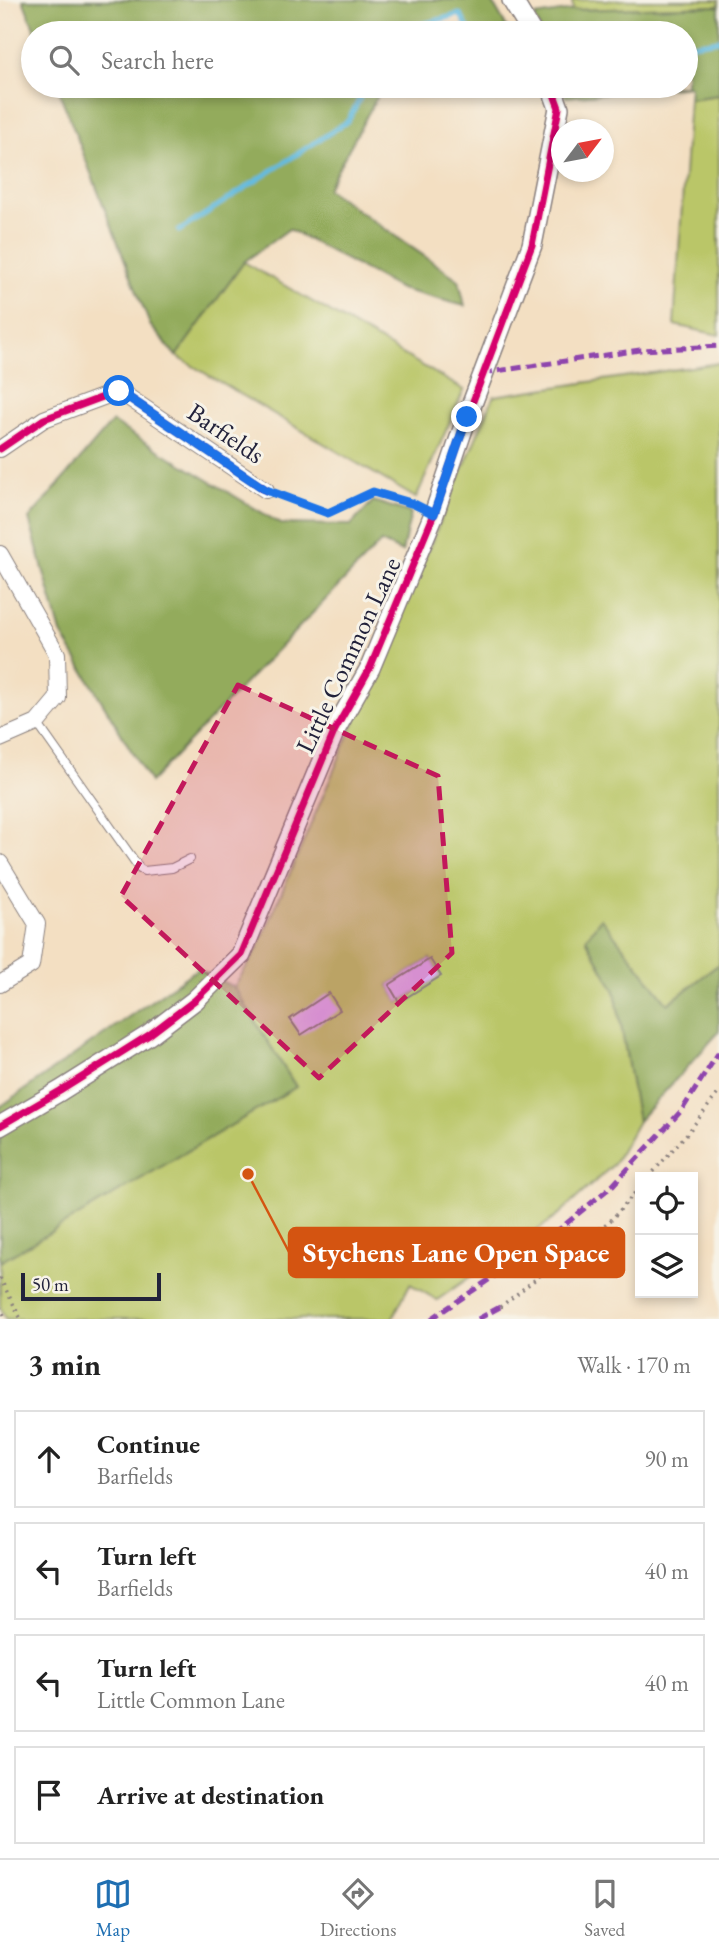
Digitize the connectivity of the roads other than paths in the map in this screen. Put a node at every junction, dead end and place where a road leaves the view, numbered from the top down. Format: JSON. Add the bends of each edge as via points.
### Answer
{"nodes":[{"id":1,"x":512,"y":0,"type":"edge"},
{"id":2,"x":525,"y":21,"type":"edge"},
{"id":3,"x":555,"y":98,"type":"edge"},
{"id":4,"x":0,"y":449,"type":"edge"},
{"id":5,"x":266,"y":490,"type":"road end"},
{"id":6,"x":0,"y":554,"type":"edge"},
{"id":7,"x":37,"y":723,"type":"junction"},
{"id":8,"x":1,"y":742,"type":"edge"},
{"id":9,"x":190,"y":859,"type":"dead end"},
{"id":10,"x":0,"y":863,"type":"edge"},
{"id":11,"x":0,"y":984,"type":"edge"},
{"id":12,"x":0,"y":1126,"type":"edge"}],
"edges":[{"from":1,"to":2,"type":"street"},
{"from":3,"to":12,"type":"street","name":"Little Common Lane","via":[[559,108],[532,245],[434,514],[370,667],[335,730],[241,955],[195,1000],[149,1035]]},
{"from":4,"to":5,"type":"street","name":"Barfields","via":[[44,419],[119,391]]},
{"from":6,"to":7,"type":"street","via":[[57,654],[58,698]]},
{"from":7,"to":8,"type":"street"},
{"from":7,"to":9,"type":"lane","via":[[140,869],[172,868]]},
{"from":10,"to":11,"type":"street","via":[[37,924],[31,965]]}]}
